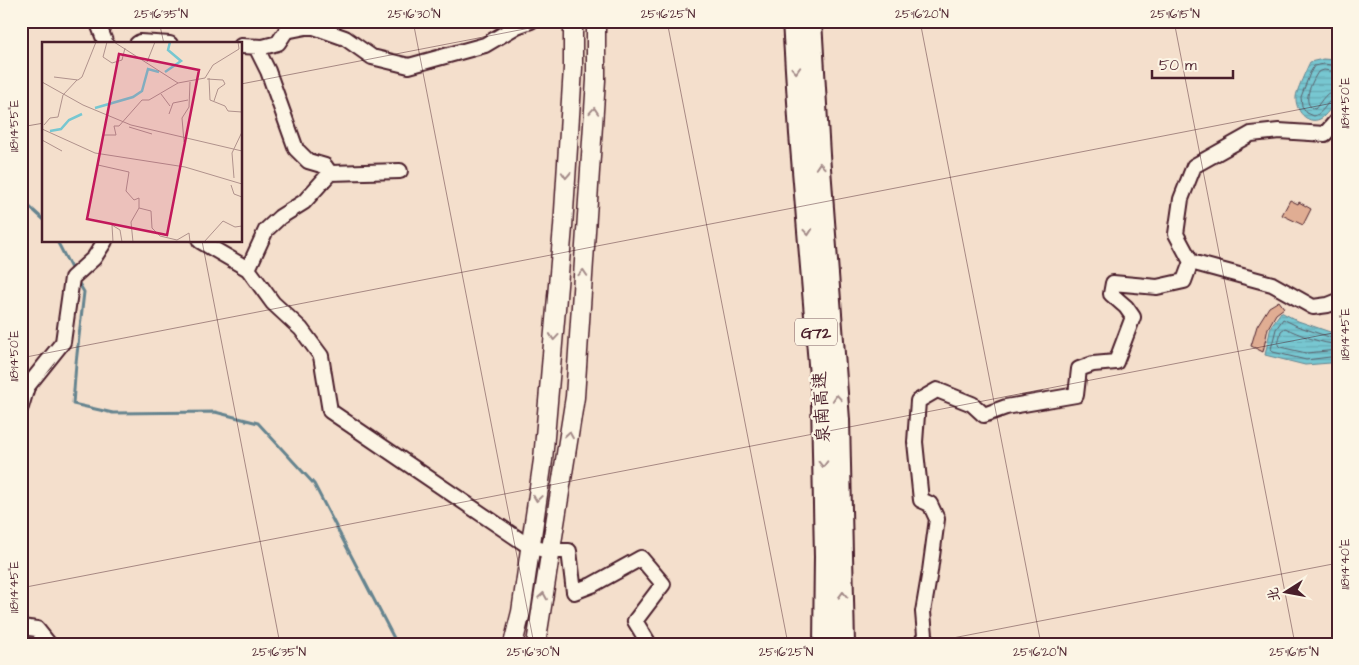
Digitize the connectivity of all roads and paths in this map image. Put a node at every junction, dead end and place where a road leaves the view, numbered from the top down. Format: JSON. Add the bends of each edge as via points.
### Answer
{"nodes":[{"id":1,"x":97,"y":21,"type":"edge"},
{"id":2,"x":531,"y":21,"type":"edge"},
{"id":3,"x":573,"y":21,"type":"edge"},
{"id":4,"x":596,"y":21,"type":"edge"},
{"id":5,"x":793,"y":21,"type":"edge"},
{"id":6,"x":812,"y":21,"type":"edge"},
{"id":7,"x":105,"y":42,"type":"edge"},
{"id":8,"x":242,"y":46,"type":"edge"},
{"id":9,"x":256,"y":47,"type":"junction"},
{"id":10,"x":1338,"y":119,"type":"edge"},
{"id":11,"x":400,"y":171,"type":"dead end"},
{"id":12,"x":330,"y":173,"type":"junction"},
{"id":13,"x":104,"y":242,"type":"edge"},
{"id":14,"x":202,"y":242,"type":"edge"},
{"id":15,"x":1191,"y":262,"type":"junction"},
{"id":16,"x":248,"y":269,"type":"junction"},
{"id":17,"x":1338,"y":301,"type":"edge"},
{"id":18,"x":21,"y":407,"type":"edge"},
{"id":19,"x":530,"y":547,"type":"junction"},
{"id":20,"x":550,"y":551,"type":"junction"},
{"id":21,"x":21,"y":627,"type":"edge"},
{"id":22,"x":49,"y":644,"type":"edge"},
{"id":23,"x":513,"y":644,"type":"edge"},
{"id":24,"x":536,"y":644,"type":"edge"},
{"id":25,"x":649,"y":644,"type":"edge"},
{"id":26,"x":824,"y":644,"type":"edge"},
{"id":27,"x":844,"y":644,"type":"edge"},
{"id":28,"x":921,"y":644,"type":"edge"}],
"edges":[{"from":1,"to":7,"type":"street"},
{"from":2,"to":9,"type":"street","via":[[485,44],[409,66],[372,57],[345,38],[311,26],[286,31],[278,43]]},
{"from":3,"to":19,"type":"main road","one_way":true,"via":[[563,227],[543,460]]},
{"from":20,"to":4,"type":"main road","one_way":true,"via":[[575,397],[596,80]]},
{"from":5,"to":26,"type":"highway","name":"泉南高速","number":"G72","one_way":true,"via":[[822,400]]},
{"from":27,"to":6,"type":"highway","name":"泉南高速","number":"G72","one_way":true,"via":[[839,420]]},
{"from":8,"to":9,"type":"street"},
{"from":9,"to":12,"type":"street","via":[[296,150],[308,160],[326,166]]},
{"from":10,"to":15,"type":"street","via":[[1325,134],[1279,131],[1251,134],[1194,166],[1181,200],[1176,234]]},
{"from":11,"to":12,"type":"street"},
{"from":12,"to":16,"type":"street","via":[[304,202],[266,230]]},
{"from":13,"to":18,"type":"street","via":[[94,258],[72,278],[62,342],[27,387]]},
{"from":14,"to":16,"type":"street"},
{"from":15,"to":17,"type":"street","via":[[1272,284],[1313,307]]},
{"from":15,"to":28,"type":"street","via":[[1184,281],[1157,288],[1113,283],[1111,294],[1133,317],[1116,362],[1079,369],[1076,395],[1006,407],[984,415],[972,404],[937,390],[918,401],[915,442],[921,500],[930,504],[937,519]]},
{"from":16,"to":19,"type":"street","via":[[273,303],[301,329],[321,356],[330,411]]},
{"from":19,"to":20,"type":"street"},
{"from":19,"to":23,"type":"main road"},
{"from":24,"to":20,"type":"main road","one_way":true},
{"from":20,"to":25,"type":"street","via":[[569,551],[574,592],[642,558],[663,584],[635,621]]},
{"from":21,"to":22,"type":"street","via":[[37,629]]}]}
